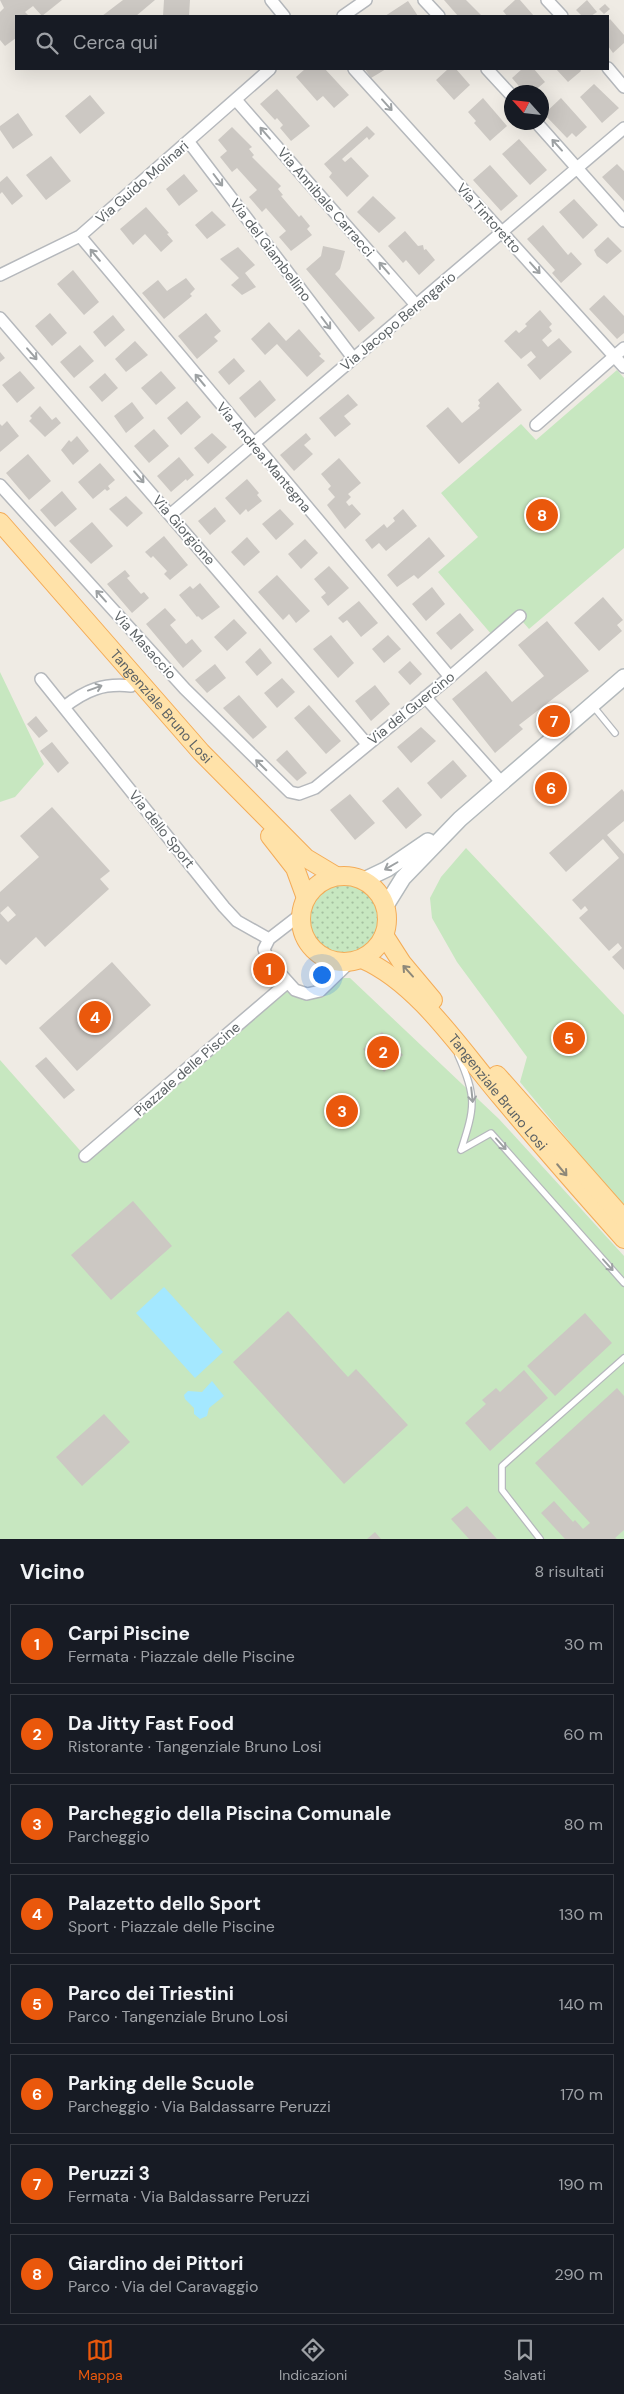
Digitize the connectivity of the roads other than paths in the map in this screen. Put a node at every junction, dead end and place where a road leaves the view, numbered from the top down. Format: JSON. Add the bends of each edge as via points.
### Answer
{"nodes":[{"id":1,"x":271,"y":0,"type":"edge"},
{"id":2,"x":366,"y":0,"type":"edge"},
{"id":3,"x":424,"y":0,"type":"edge"},
{"id":4,"x":547,"y":0,"type":"edge"},
{"id":5,"x":283,"y":15,"type":"edge"},
{"id":6,"x":344,"y":15,"type":"edge"},
{"id":7,"x":438,"y":15,"type":"edge"},
{"id":8,"x":561,"y":15,"type":"edge"},
{"id":9,"x":609,"y":69,"type":"edge"},
{"id":10,"x":269,"y":70,"type":"edge"},
{"id":11,"x":355,"y":70,"type":"edge"},
{"id":12,"x":488,"y":70,"type":"edge"},
{"id":13,"x":504,"y":87,"type":"edge"},
{"id":14,"x":624,"y":87,"type":"edge"},
{"id":15,"x":236,"y":100,"type":"junction"},
{"id":16,"x":624,"y":128,"type":"edge"},
{"id":17,"x":543,"y":130,"type":"edge"},
{"id":18,"x":188,"y":141,"type":"junction"},
{"id":19,"x":577,"y":168,"type":"junction"},
{"id":20,"x":624,"y":221,"type":"edge"},
{"id":21,"x":502,"y":232,"type":"junction"},
{"id":22,"x":80,"y":236,"type":"junction"},
{"id":23,"x":0,"y":274,"type":"edge"},
{"id":24,"x":416,"y":305,"type":"junction"},
{"id":25,"x":0,"y":318,"type":"edge"},
{"id":26,"x":620,"y":352,"type":"edge"},
{"id":27,"x":354,"y":358,"type":"junction"},
{"id":28,"x":624,"y":366,"type":"edge"},
{"id":29,"x":536,"y":425,"type":"dead end"},
{"id":30,"x":253,"y":444,"type":"junction"},
{"id":31,"x":0,"y":485,"type":"edge"},
{"id":32,"x":171,"y":514,"type":"junction"},
{"id":33,"x":0,"y":522,"type":"edge"},
{"id":34,"x":0,"y":540,"type":"edge"},
{"id":35,"x":520,"y":616,"type":"dead end"},
{"id":36,"x":450,"y":677,"type":"junction"},
{"id":37,"x":624,"y":677,"type":"edge"},
{"id":38,"x":41,"y":679,"type":"dead end"},
{"id":39,"x":131,"y":686,"type":"junction"},
{"id":40,"x":425,"y":697,"type":"junction"},
{"id":41,"x":592,"y":705,"type":"junction"},
{"id":42,"x":64,"y":707,"type":"junction"},
{"id":43,"x":615,"y":733,"type":"dead end"},
{"id":44,"x":367,"y":744,"type":"junction"},
{"id":45,"x":502,"y":784,"type":"junction"},
{"id":46,"x":299,"y":794,"type":"joint"},
{"id":47,"x":460,"y":819,"type":"junction"},
{"id":48,"x":336,"y":876,"type":"junction"},
{"id":49,"x":364,"y":880,"type":"junction"},
{"id":50,"x":303,"y":907,"type":"junction"},
{"id":51,"x":385,"y":907,"type":"junction"},
{"id":52,"x":384,"y":935,"type":"junction"},
{"id":53,"x":269,"y":939,"type":"junction"},
{"id":54,"x":356,"y":961,"type":"junction"},
{"id":55,"x":288,"y":982,"type":"junction"},
{"id":56,"x":448,"y":1033,"type":"junction"},
{"id":57,"x":85,"y":1156,"type":"dead end"},
{"id":58,"x":624,"y":1219,"type":"edge"},
{"id":59,"x":624,"y":1239,"type":"edge"},
{"id":60,"x":624,"y":1283,"type":"edge"},
{"id":61,"x":624,"y":1358,"type":"edge"},
{"id":62,"x":540,"y":1539,"type":"edge"}],
"edges":[{"from":1,"to":5,"type":"street"},
{"from":2,"to":6,"type":"street"},
{"from":3,"to":7,"type":"street"},
{"from":4,"to":8,"type":"street"},
{"from":9,"to":14,"type":"street"},
{"from":10,"to":15,"type":"street","name":"Via Guido Molinari"},
{"from":11,"to":21,"type":"street","name":"Via Tintoretto","one_way":true},
{"from":12,"to":13,"type":"street"},
{"from":15,"to":18,"type":"street","name":"Via Guido Molinari"},
{"from":24,"to":15,"type":"street","name":"Via Annibale Carracci","one_way":true},
{"from":16,"to":19,"type":"street","name":"Via Jacopo Berengario"},
{"from":19,"to":17,"type":"street","one_way":true},
{"from":18,"to":22,"type":"street","name":"Via Guido Molinari"},
{"from":18,"to":27,"type":"street","name":"Via del Giambellino","one_way":true},
{"from":19,"to":20,"type":"street"},
{"from":19,"to":21,"type":"street","name":"Via Jacopo Berengario"},
{"from":21,"to":24,"type":"street","name":"Via Jacopo Berengario"},
{"from":21,"to":26,"type":"street","name":"Via Tintoretto","one_way":true},
{"from":22,"to":23,"type":"street","name":"Via Guido Molinari"},
{"from":30,"to":22,"type":"street","name":"Via Andrea Mantegna","one_way":true},
{"from":24,"to":27,"type":"street","name":"Via Jacopo Berengario"},
{"from":25,"to":32,"type":"street","name":"Via Giorgione","one_way":true},
{"from":26,"to":28,"type":"street","name":"Via Tintoretto"},
{"from":26,"to":29,"type":"street"},
{"from":27,"to":30,"type":"street","name":"Via Jacopo Berengario"},
{"from":30,"to":32,"type":"street","name":"Via Jacopo Berengario"},
{"from":30,"to":36,"type":"street","name":"Via Andrea Mantegna"},
{"from":46,"to":31,"type":"street","name":"Via Masaccio","one_way":true,"via":[[290,792],[276,780],[185,689]]},
{"from":32,"to":44,"type":"street","name":"Via Giorgione"},
{"from":33,"to":48,"type":"main road","name":"Tangenziale Bruno Losi","via":[[201,752],[306,858]]},
{"from":34,"to":39,"type":"main road","name":"Tangenziale Bruno Losi"},
{"from":35,"to":36,"type":"street","name":"Via del Guercino"},
{"from":36,"to":40,"type":"street","name":"Via del Guercino"},
{"from":37,"to":41,"type":"street"},
{"from":38,"to":42,"type":"street","name":"Via dello Sport"},
{"from":42,"to":39,"type":"street","one_way":true,"via":[[91,689],[105,685]]},
{"from":39,"to":50,"type":"main road","name":"Tangenziale Bruno Losi","via":[[282,849],[295,868]]},
{"from":40,"to":44,"type":"street","name":"Via del Guercino"},
{"from":40,"to":45,"type":"street"},
{"from":41,"to":43,"type":"lane"},
{"from":41,"to":45,"type":"street"},
{"from":42,"to":53,"type":"street","name":"Via dello Sport","via":[[224,907],[237,921]]},
{"from":44,"to":46,"type":"street","name":"Via del Guercino","via":[[314,788]]},
{"from":45,"to":47,"type":"street"},
{"from":47,"to":49,"type":"street","one_way":true,"via":[[404,859]]},
{"from":47,"to":51,"type":"street","via":[[403,878]]},
{"from":48,"to":49,"type":"main road"},
{"from":48,"to":50,"type":"main road","via":[[311,890]]},
{"from":49,"to":51,"type":"main road","via":[[375,888]]},
{"from":50,"to":53,"type":"street"},
{"from":50,"to":54,"type":"main road","via":[[301,928],[314,951],[325,959]]},
{"from":51,"to":52,"type":"main road"},
{"from":52,"to":54,"type":"main road","via":[[372,952]]},
{"from":58,"to":52,"type":"main road","name":"Tangenziale Bruno Losi","one_way":true,"via":[[402,964]]},
{"from":53,"to":55,"type":"street","via":[[265,954]]},
{"from":54,"to":55,"type":"street","via":[[314,994],[301,992]]},
{"from":54,"to":56,"type":"main road","name":"Tangenziale Bruno Losi","via":[[378,966],[403,984]]},
{"from":55,"to":57,"type":"street","name":"Piazzale delle Piscine"},
{"from":56,"to":59,"type":"main road","name":"Tangenziale Bruno Losi","one_way":true,"via":[[566,1175]]},
{"from":56,"to":60,"type":"lane","one_way":true,"via":[[473,1093],[472,1117],[461,1150],[491,1133]]},
{"from":61,"to":62,"type":"lane","via":[[502,1466],[502,1490]]}]}
